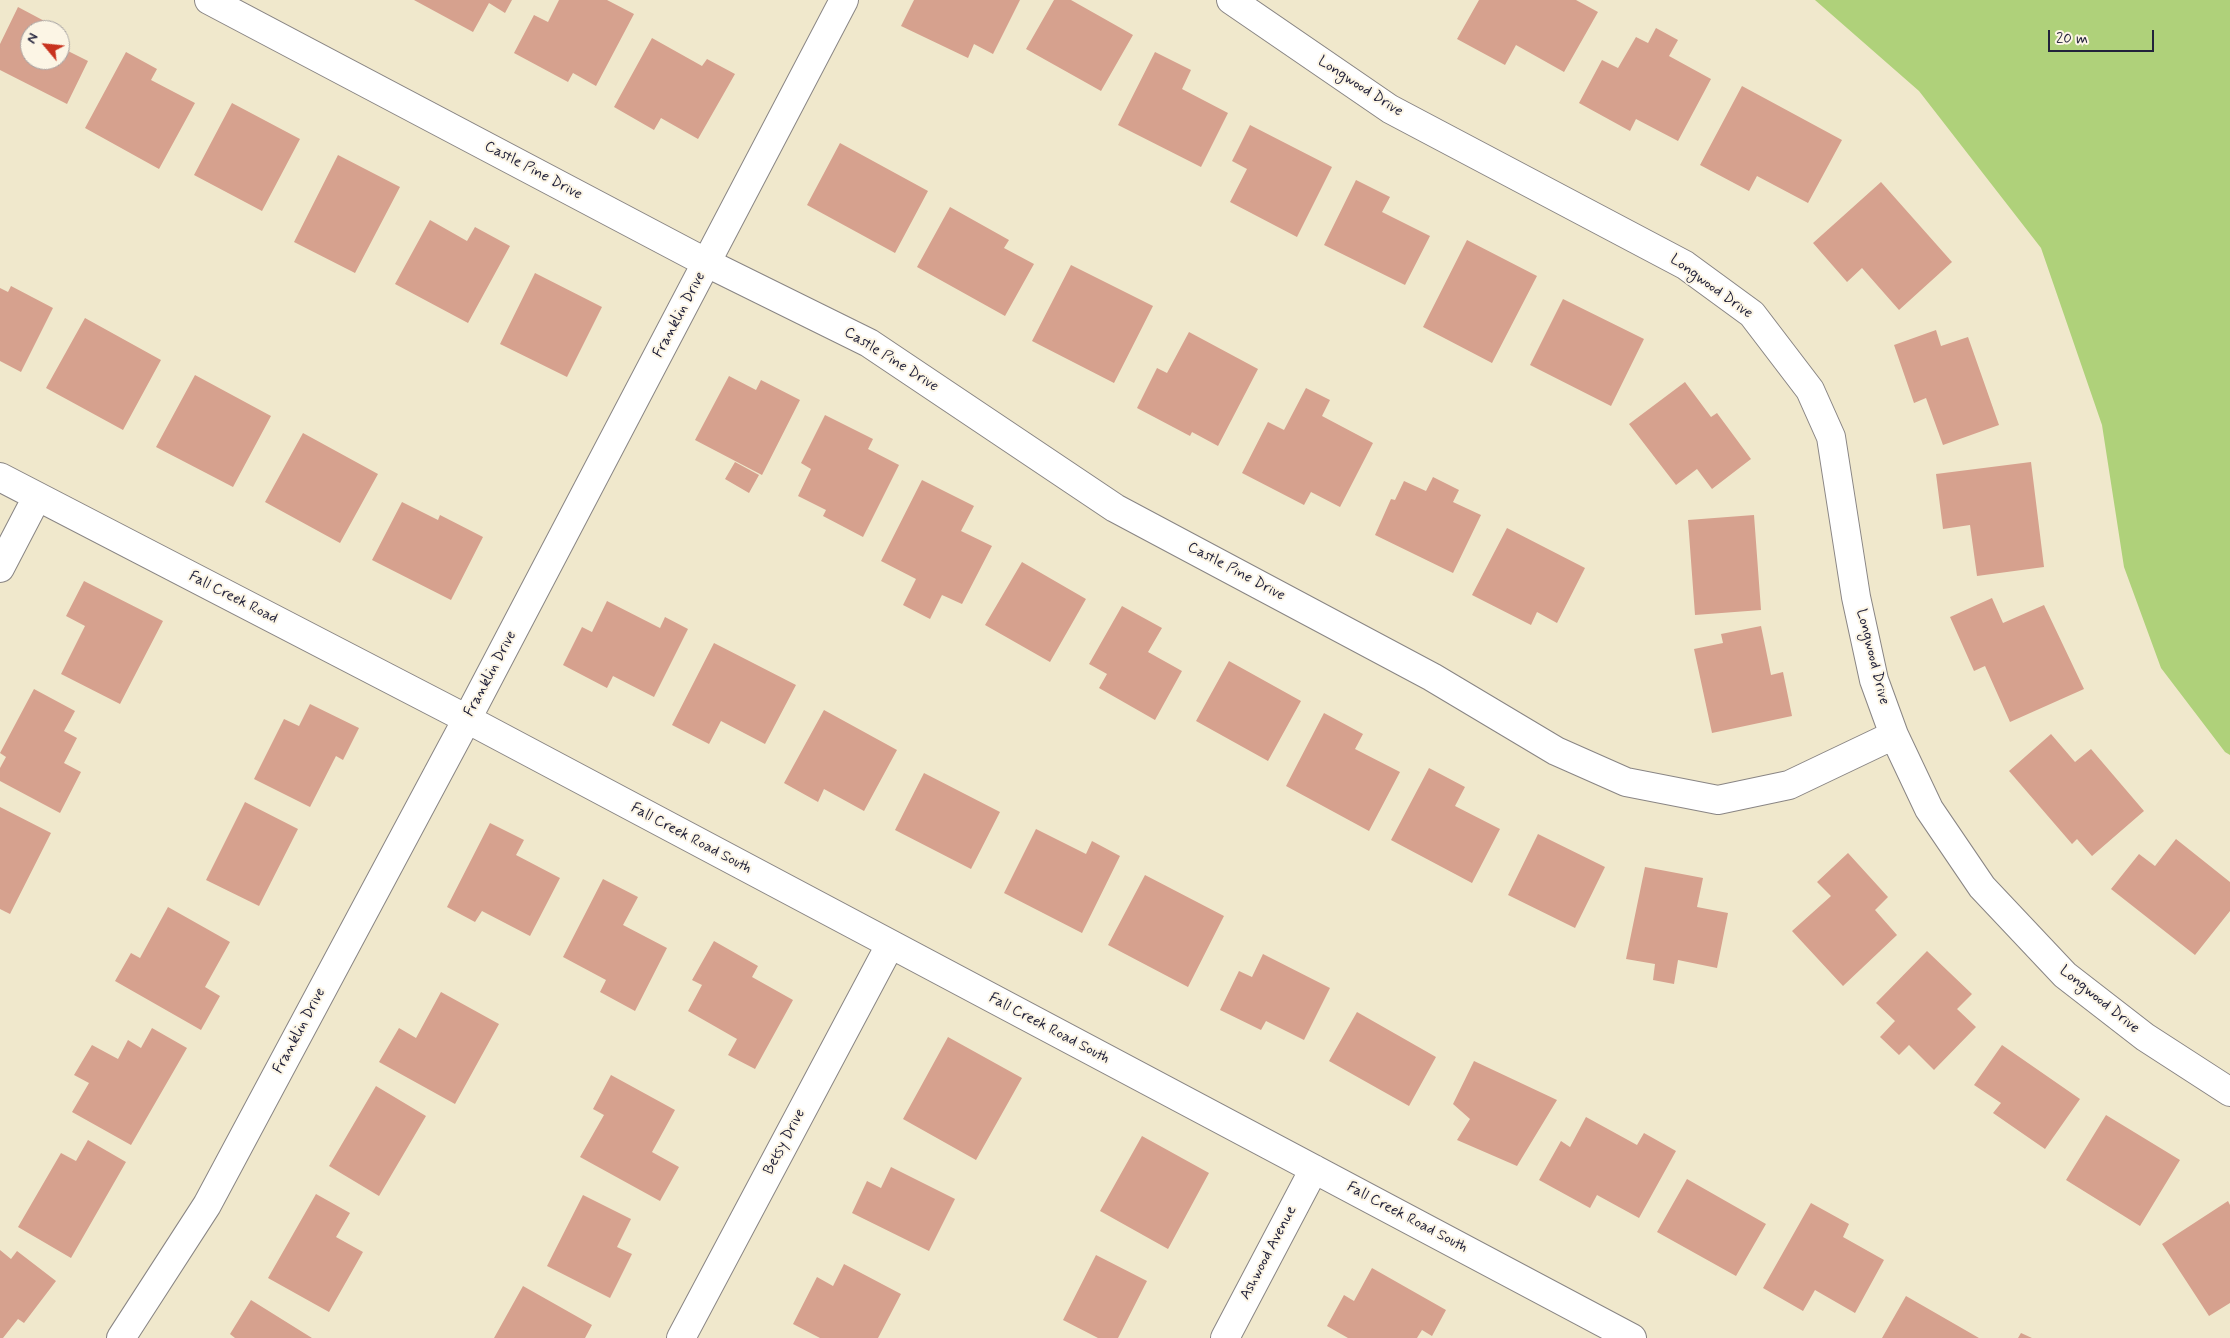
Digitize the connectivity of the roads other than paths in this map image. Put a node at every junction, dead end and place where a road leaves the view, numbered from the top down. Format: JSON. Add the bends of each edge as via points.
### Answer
{"nodes":[{"id":1,"x":209,"y":0,"type":"edge"},
{"id":2,"x":844,"y":0,"type":"edge"},
{"id":3,"x":1231,"y":0,"type":"edge"},
{"id":4,"x":707,"y":262,"type":"junction"},
{"id":5,"x":0,"y":477,"type":"edge"},
{"id":6,"x":37,"y":497,"type":"junction"},
{"id":7,"x":0,"y":568,"type":"edge"},
{"id":8,"x":467,"y":719,"type":"junction"},
{"id":9,"x":1894,"y":735,"type":"junction"},
{"id":10,"x":890,"y":945,"type":"junction"},
{"id":11,"x":2230,"y":1092,"type":"edge"},
{"id":12,"x":1314,"y":1169,"type":"junction"},
{"id":13,"x":121,"y":1338,"type":"edge"},
{"id":14,"x":681,"y":1338,"type":"edge"},
{"id":15,"x":1224,"y":1338,"type":"edge"},
{"id":16,"x":1632,"y":1338,"type":"edge"}],
"edges":[{"from":1,"to":4,"type":"street","name":"Castle Pine Drive"},
{"from":2,"to":4,"type":"street","name":"Franklin Drive"},
{"from":3,"to":9,"type":"street","name":"Longwood Drive","via":[[1390,109],[1686,265],[1752,314],[1810,390],[1831,438],[1856,598],[1874,680]]},
{"from":4,"to":8,"type":"street","name":"Franklin Drive"},
{"from":4,"to":9,"type":"street","name":"Castle Pine Drive","via":[[870,343],[1115,508],[1432,677],[1556,751],[1626,782],[1718,800],[1789,785]]},
{"from":5,"to":6,"type":"street","name":"Fall Creek Road"},
{"from":6,"to":7,"type":"street"},
{"from":6,"to":8,"type":"street","name":"Fall Creek Road"},
{"from":8,"to":10,"type":"street","name":"Fall Creek Road South"},
{"from":8,"to":13,"type":"street","name":"Franklin Drive","via":[[207,1205]]},
{"from":9,"to":11,"type":"street","name":"Longwood Drive","via":[[1929,809],[1982,887],[2026,934],[2064,974],[2145,1036]]},
{"from":10,"to":12,"type":"street","name":"Fall Creek Road South"},
{"from":10,"to":14,"type":"street","name":"Betsy Drive"},
{"from":12,"to":15,"type":"street","name":"Ashwood Avenue"},
{"from":12,"to":16,"type":"street","name":"Fall Creek Road South"}]}
